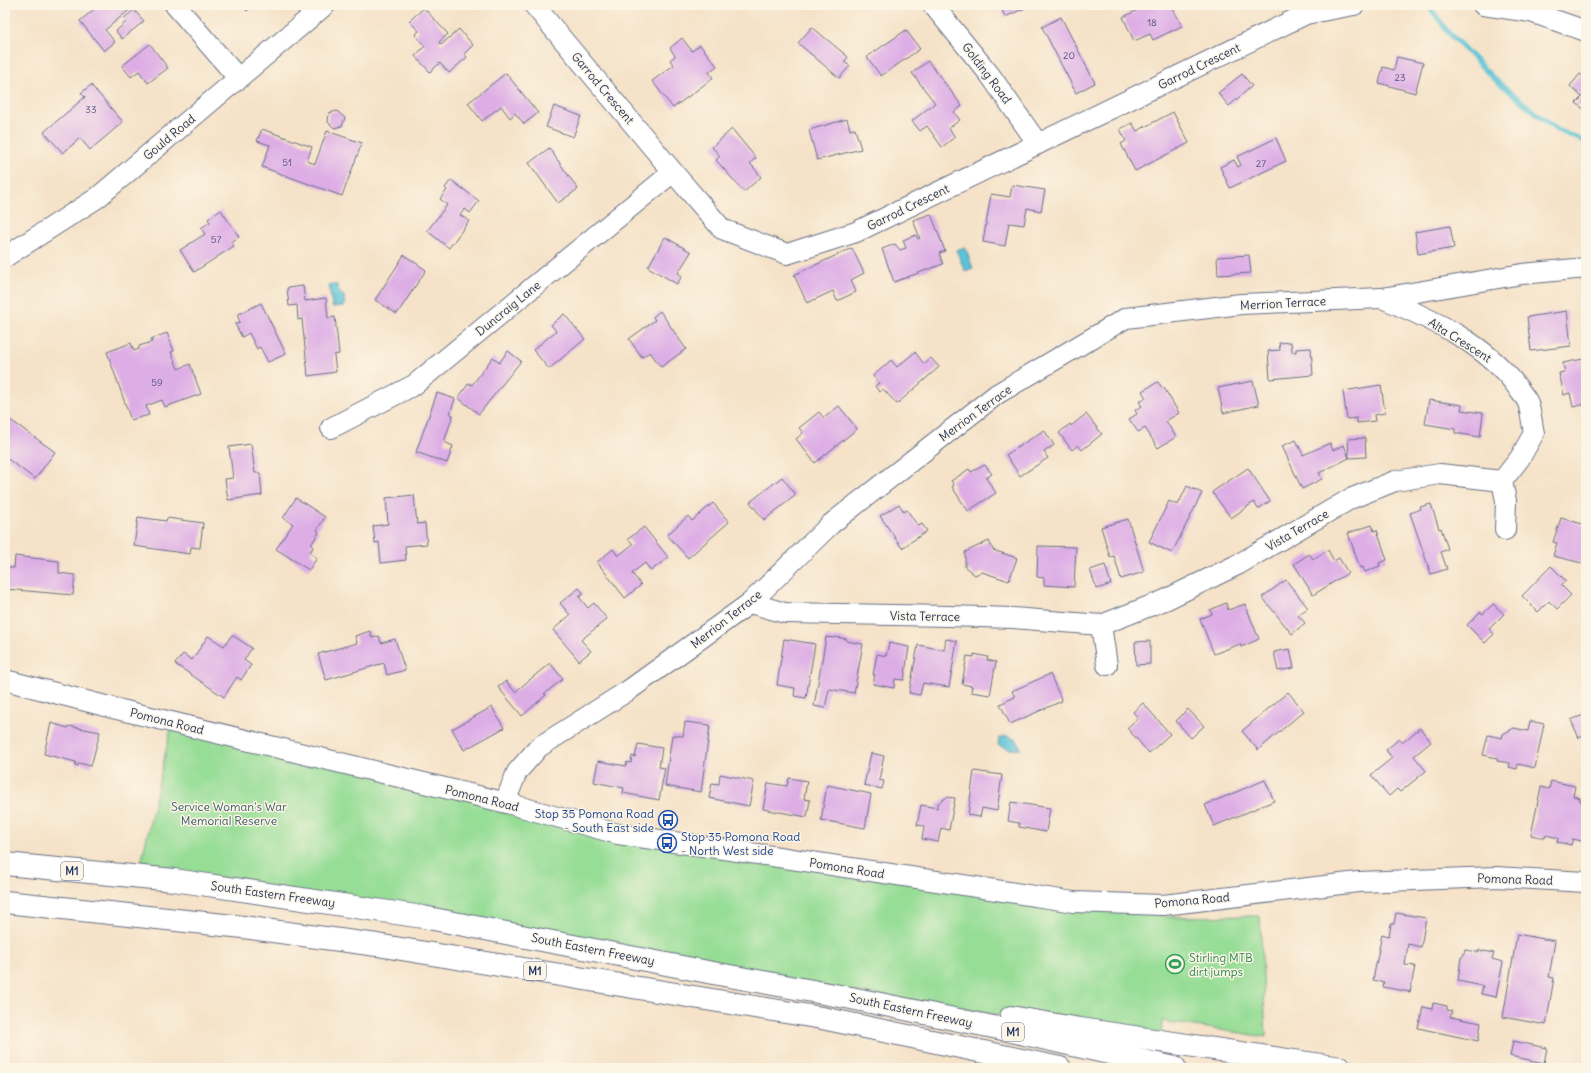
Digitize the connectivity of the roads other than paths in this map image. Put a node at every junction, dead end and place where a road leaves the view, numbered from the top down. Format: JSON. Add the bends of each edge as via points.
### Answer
{"nodes":[{"id":1,"x":176,"y":5,"type":"edge"},
{"id":2,"x":325,"y":5,"type":"edge"},
{"id":3,"x":534,"y":5,"type":"edge"},
{"id":4,"x":933,"y":5,"type":"edge"},
{"id":5,"x":1354,"y":5,"type":"edge"},
{"id":6,"x":1483,"y":5,"type":"edge"},
{"id":7,"x":1531,"y":8,"type":"edge"},
{"id":8,"x":1586,"y":31,"type":"edge"},
{"id":9,"x":239,"y":79,"type":"junction"},
{"id":10,"x":1038,"y":144,"type":"junction"},
{"id":11,"x":673,"y":172,"type":"junction"},
{"id":12,"x":5,"y":258,"type":"edge"},
{"id":13,"x":1586,"y":268,"type":"edge"},
{"id":14,"x":1382,"y":298,"type":"junction"},
{"id":15,"x":331,"y":428,"type":"dead end"},
{"id":16,"x":1502,"y":481,"type":"junction"},
{"id":17,"x":1505,"y":530,"type":"dead end"},
{"id":18,"x":750,"y":603,"type":"junction"},
{"id":19,"x":1101,"y":625,"type":"junction"},
{"id":20,"x":1107,"y":665,"type":"dead end"},
{"id":21,"x":5,"y":680,"type":"edge"},
{"id":22,"x":507,"y":803,"type":"junction"},
{"id":23,"x":5,"y":864,"type":"edge"},
{"id":24,"x":1586,"y":882,"type":"edge"},
{"id":25,"x":5,"y":902,"type":"edge"},
{"id":26,"x":851,"y":998,"type":"junction"},
{"id":27,"x":1060,"y":1068,"type":"edge"},
{"id":28,"x":1175,"y":1068,"type":"edge"},
{"id":29,"x":1341,"y":1068,"type":"edge"}],
"edges":[{"from":1,"to":9,"type":"street"},
{"from":2,"to":9,"type":"street","name":"Gould Road"},
{"from":3,"to":11,"type":"street","name":"Garrod Crescent"},
{"from":4,"to":10,"type":"street","name":"Golding Road","via":[[990,75]]},
{"from":5,"to":10,"type":"street","name":"Garrod Crescent","via":[[1306,14]]},
{"from":6,"to":7,"type":"street"},
{"from":7,"to":8,"type":"street"},
{"from":9,"to":12,"type":"street","name":"Gould Road","via":[[97,198]]},
{"from":10,"to":11,"type":"street","name":"Garrod Crescent","via":[[856,232],[787,254],[722,228]]},
{"from":11,"to":15,"type":"street","name":"Duncraig Lane","via":[[414,385]]},
{"from":13,"to":14,"type":"street","name":"Merrion Terrace","via":[[1522,274]]},
{"from":14,"to":16,"type":"street","name":"Alta Crescent","via":[[1451,331],[1488,355],[1510,377],[1528,402],[1534,433],[1520,458]]},
{"from":14,"to":18,"type":"street","name":"Merrion Terrace","via":[[1240,304],[1126,318],[997,394],[831,524]]},
{"from":16,"to":17,"type":"street","via":[[1506,501]]},
{"from":16,"to":19,"type":"street","name":"Vista Terrace","via":[[1440,474],[1395,481],[1350,499],[1239,564],[1164,600]]},
{"from":18,"to":19,"type":"street","name":"Vista Terrace","via":[[785,613],[1013,618]]},
{"from":18,"to":22,"type":"street","name":"Merrion Terrace","via":[[629,690],[539,747],[516,772]]},
{"from":19,"to":20,"type":"street"},
{"from":21,"to":22,"type":"street","name":"Pomona Road","via":[[143,716]]},
{"from":22,"to":24,"type":"street","name":"Pomona Road","via":[[618,834],[1074,902],[1163,905],[1358,882],[1496,877]]},
{"from":23,"to":26,"type":"highway","name":"South Eastern Freeway","number":"M1","via":[[174,880],[416,916]]},
{"from":25,"to":27,"type":"highway","number":"M1","via":[[243,927],[377,945],[840,1022]]},
{"from":26,"to":28,"type":"highway","name":"South Eastern Freeway","number":"M1"},
{"from":26,"to":29,"type":"highway","via":[[917,1002]]}]}
